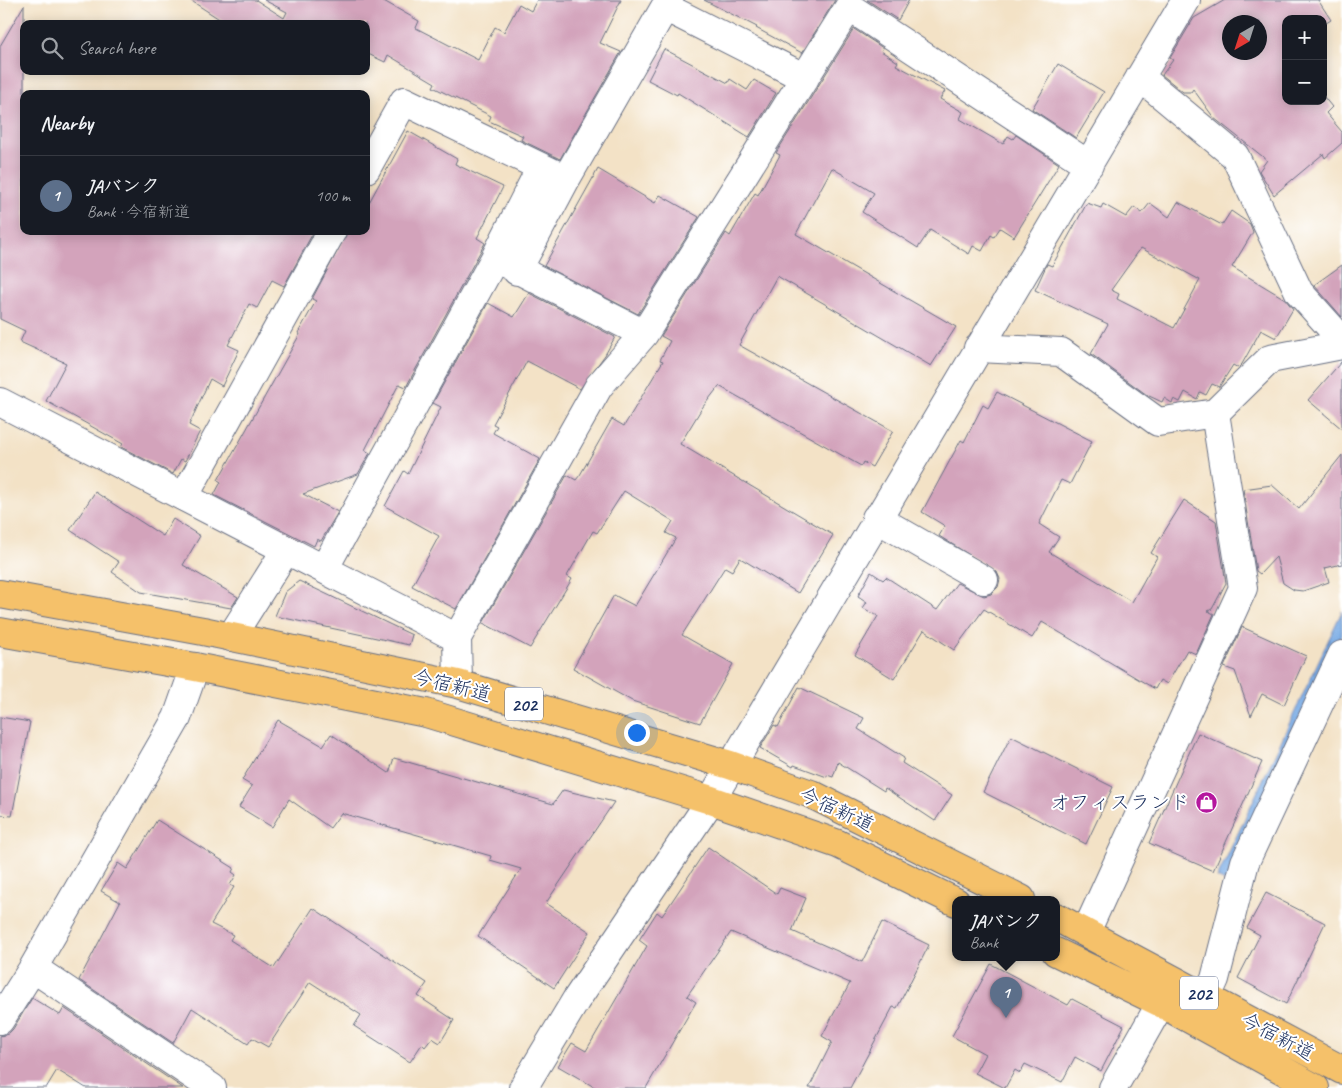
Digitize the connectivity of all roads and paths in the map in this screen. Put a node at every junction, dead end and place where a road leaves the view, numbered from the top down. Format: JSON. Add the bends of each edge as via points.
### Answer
{"nodes":[{"id":1,"x":1186,"y":0,"type":"edge"},
{"id":2,"x":844,"y":4,"type":"edge"},
{"id":3,"x":1140,"y":77,"type":"junction"},
{"id":4,"x":805,"y":78,"type":"junction"},
{"id":5,"x":370,"y":162,"type":"edge"},
{"id":6,"x":1089,"y":165,"type":"junction"},
{"id":7,"x":540,"y":167,"type":"junction"},
{"id":8,"x":566,"y":179,"type":"junction"},
{"id":9,"x":330,"y":235,"type":"edge"},
{"id":10,"x":506,"y":264,"type":"junction"},
{"id":11,"x":644,"y":334,"type":"junction"},
{"id":12,"x":1342,"y":340,"type":"edge"},
{"id":13,"x":1342,"y":345,"type":"edge"},
{"id":14,"x":978,"y":348,"type":"junction"},
{"id":15,"x":0,"y":402,"type":"edge"},
{"id":16,"x":1215,"y":413,"type":"junction"},
{"id":17,"x":184,"y":497,"type":"junction"},
{"id":18,"x":876,"y":518,"type":"junction"},
{"id":19,"x":286,"y":550,"type":"junction"},
{"id":20,"x":324,"y":569,"type":"junction"},
{"id":21,"x":984,"y":580,"type":"dead end"},
{"id":22,"x":0,"y":594,"type":"edge"},
{"id":23,"x":0,"y":632,"type":"edge"},
{"id":24,"x":232,"y":637,"type":"junction"},
{"id":25,"x":458,"y":638,"type":"junction"},
{"id":26,"x":1342,"y":655,"type":"edge"},
{"id":27,"x":195,"y":667,"type":"junction"},
{"id":28,"x":458,"y":684,"type":"junction"},
{"id":29,"x":730,"y":766,"type":"junction"},
{"id":30,"x":711,"y":800,"type":"junction"},
{"id":31,"x":1015,"y":896,"type":"edge"},
{"id":32,"x":952,"y":900,"type":"edge"},
{"id":33,"x":1060,"y":918,"type":"edge"},
{"id":34,"x":1086,"y":932,"type":"junction"},
{"id":35,"x":1060,"y":954,"type":"edge"},
{"id":36,"x":33,"y":968,"type":"junction"},
{"id":37,"x":1207,"y":997,"type":"junction"},
{"id":38,"x":1161,"y":1003,"type":"junction"},
{"id":39,"x":0,"y":1020,"type":"edge"},
{"id":40,"x":1342,"y":1070,"type":"edge"},
{"id":41,"x":212,"y":1088,"type":"edge"},
{"id":42,"x":523,"y":1088,"type":"edge"},
{"id":43,"x":1113,"y":1088,"type":"edge"},
{"id":44,"x":1314,"y":1088,"type":"edge"}],
"edges":[{"from":1,"to":3,"type":"street"},
{"from":2,"to":4,"type":"street"},
{"from":2,"to":6,"type":"street"},
{"from":3,"to":6,"type":"street"},
{"from":3,"to":12,"type":"street","via":[[1235,156],[1299,292]]},
{"from":4,"to":8,"type":"street","via":[[665,7]]},
{"from":4,"to":11,"type":"street"},
{"from":5,"to":7,"type":"street","via":[[404,101]]},
{"from":6,"to":14,"type":"street"},
{"from":7,"to":8,"type":"street"},
{"from":7,"to":10,"type":"street"},
{"from":8,"to":10,"type":"street"},
{"from":9,"to":17,"type":"street"},
{"from":10,"to":11,"type":"street"},
{"from":10,"to":20,"type":"street"},
{"from":11,"to":25,"type":"street","via":[[599,386]]},
{"from":13,"to":16,"type":"street","via":[[1270,359]]},
{"from":14,"to":16,"type":"street","via":[[1061,352],[1158,422]]},
{"from":14,"to":18,"type":"street"},
{"from":15,"to":17,"type":"street"},
{"from":16,"to":34,"type":"street","via":[[1243,588]]},
{"from":17,"to":19,"type":"street"},
{"from":18,"to":21,"type":"street"},
{"from":18,"to":29,"type":"street"},
{"from":19,"to":20,"type":"street"},
{"from":19,"to":24,"type":"street"},
{"from":20,"to":25,"type":"street"},
{"from":22,"to":24,"type":"highway","name":"今宿新道","number":"202"},
{"from":23,"to":27,"type":"highway","name":"今宿新道","number":"202"},
{"from":24,"to":28,"type":"highway","name":"今宿新道","number":"202"},
{"from":25,"to":28,"type":"street"},
{"from":26,"to":37,"type":"street","via":[[1245,862],[1215,978]]},
{"from":27,"to":30,"type":"highway","name":"今宿新道","number":"202","via":[[426,713]]},
{"from":27,"to":36,"type":"street","via":[[177,718]]},
{"from":28,"to":29,"type":"highway","name":"今宿新道","number":"202"},
{"from":29,"to":30,"type":"street"},
{"from":29,"to":31,"type":"highway","name":"今宿新道","number":"202","via":[[811,794]]},
{"from":30,"to":32,"type":"highway","name":"今宿新道","number":"202","via":[[838,844]]},
{"from":30,"to":42,"type":"street","via":[[576,1000]]},
{"from":33,"to":34,"type":"highway","name":"今宿新道","number":"202"},
{"from":34,"to":37,"type":"highway","name":"今宿新道","number":"202"},
{"from":35,"to":38,"type":"highway","name":"今宿新道","number":"202"},
{"from":36,"to":39,"type":"street"},
{"from":36,"to":41,"type":"street"},
{"from":37,"to":40,"type":"highway","name":"今宿新道","number":"202"},
{"from":38,"to":43,"type":"street"},
{"from":38,"to":44,"type":"highway","name":"今宿新道","number":"202"}]}
